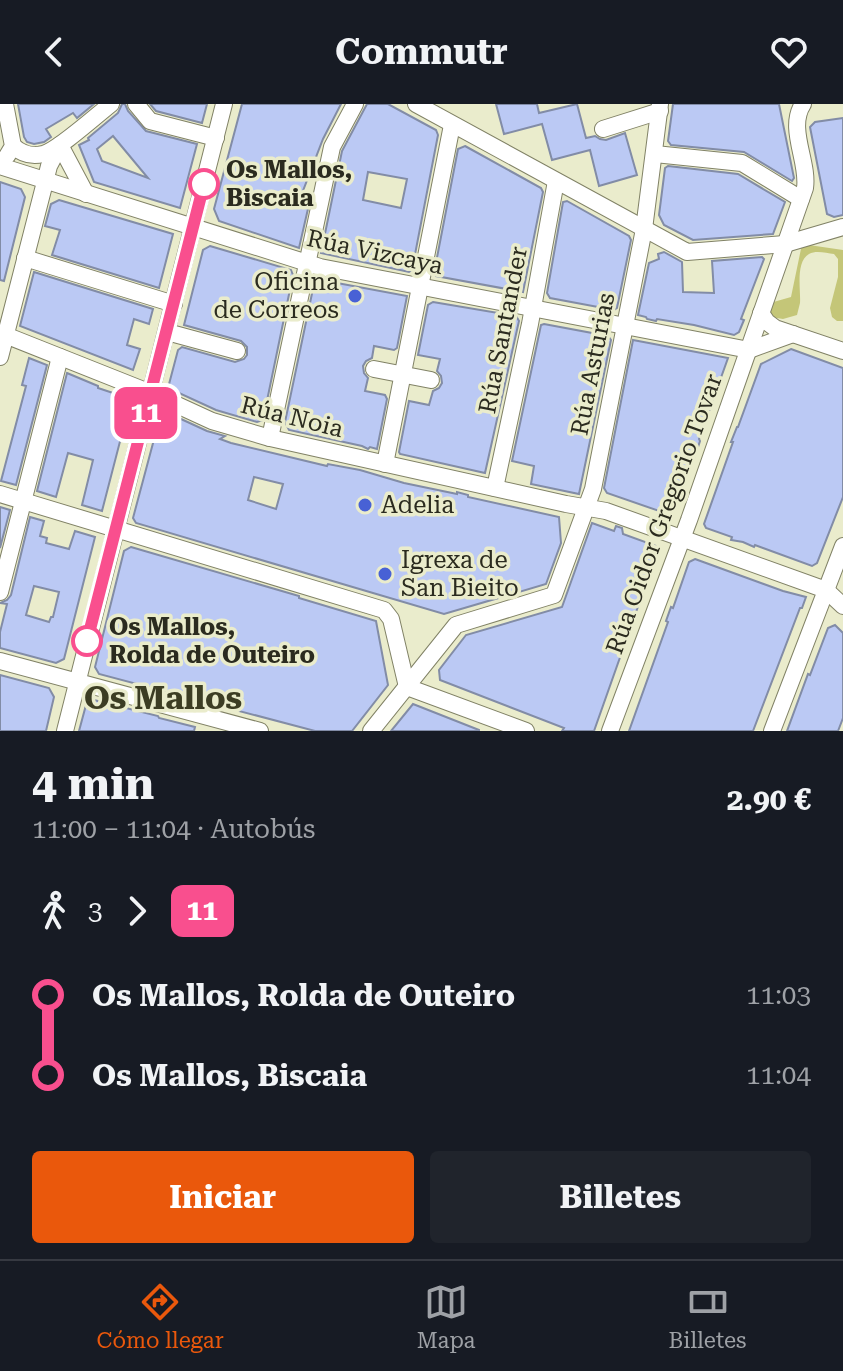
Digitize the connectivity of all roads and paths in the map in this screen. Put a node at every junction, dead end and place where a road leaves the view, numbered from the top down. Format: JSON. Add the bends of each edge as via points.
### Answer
{"nodes":[{"id":1,"x":5,"y":104,"type":"edge"},
{"id":2,"x":111,"y":104,"type":"edge"},
{"id":3,"x":136,"y":104,"type":"edge"},
{"id":4,"x":224,"y":104,"type":"edge"},
{"id":5,"x":355,"y":104,"type":"edge"},
{"id":6,"x":416,"y":104,"type":"edge"},
{"id":7,"x":803,"y":104,"type":"edge"},
{"id":8,"x":660,"y":108,"type":"edge"},
{"id":9,"x":452,"y":125,"type":"junction"},
{"id":10,"x":603,"y":129,"type":"dead end"},
{"id":11,"x":216,"y":138,"type":"junction"},
{"id":12,"x":60,"y":145,"type":"junction"},
{"id":13,"x":13,"y":146,"type":"junction"},
{"id":14,"x":655,"y":154,"type":"junction"},
{"id":15,"x":1,"y":166,"type":"edge"},
{"id":16,"x":556,"y":181,"type":"junction"},
{"id":17,"x":45,"y":182,"type":"junction"},
{"id":18,"x":86,"y":194,"type":"junction"},
{"id":19,"x":801,"y":199,"type":"junction"},
{"id":20,"x":193,"y":226,"type":"junction"},
{"id":21,"x":843,"y":227,"type":"edge"},
{"id":22,"x":644,"y":229,"type":"junction"},
{"id":23,"x":785,"y":244,"type":"junction"},
{"id":24,"x":25,"y":258,"type":"junction"},
{"id":25,"x":308,"y":264,"type":"junction"},
{"id":26,"x":420,"y":287,"type":"junction"},
{"id":27,"x":174,"y":304,"type":"junction"},
{"id":28,"x":533,"y":308,"type":"junction"},
{"id":29,"x":761,"y":313,"type":"junction"},
{"id":30,"x":625,"y":325,"type":"junction"},
{"id":31,"x":167,"y":332,"type":"junction"},
{"id":32,"x":3,"y":334,"type":"edge"},
{"id":33,"x":793,"y":334,"type":"junction"},
{"id":34,"x":749,"y":350,"type":"junction"},
{"id":35,"x":237,"y":351,"type":"dead end"},
{"id":36,"x":843,"y":351,"type":"edge"},
{"id":37,"x":0,"y":357,"type":"edge"},
{"id":38,"x":60,"y":357,"type":"junction"},
{"id":39,"x":374,"y":369,"type":"dead end"},
{"id":40,"x":402,"y":375,"type":"junction"},
{"id":41,"x":431,"y":380,"type":"dead end"},
{"id":42,"x":151,"y":393,"type":"junction"},
{"id":43,"x":270,"y":438,"type":"junction"},
{"id":44,"x":385,"y":464,"type":"junction"},
{"id":45,"x":495,"y":488,"type":"junction"},
{"id":46,"x":0,"y":494,"type":"edge"},
{"id":47,"x":23,"y":501,"type":"junction"},
{"id":48,"x":585,"y":507,"type":"junction"},
{"id":49,"x":115,"y":528,"type":"junction"},
{"id":50,"x":682,"y":538,"type":"junction"},
{"id":51,"x":843,"y":546,"type":"edge"},
{"id":52,"x":826,"y":590,"type":"junction"},
{"id":53,"x":0,"y":592,"type":"edge"},
{"id":54,"x":843,"y":606,"type":"edge"},
{"id":55,"x":0,"y":661,"type":"edge"},
{"id":56,"x":77,"y":681,"type":"junction"},
{"id":57,"x":407,"y":687,"type":"junction"},
{"id":58,"x":65,"y":731,"type":"edge"},
{"id":59,"x":260,"y":731,"type":"edge"},
{"id":60,"x":371,"y":731,"type":"edge"},
{"id":61,"x":526,"y":731,"type":"edge"},
{"id":62,"x":610,"y":731,"type":"edge"},
{"id":63,"x":772,"y":731,"type":"edge"}],
"edges":[{"from":1,"to":13,"type":"street"},
{"from":2,"to":12,"type":"street"},
{"from":3,"to":11,"type":"street","via":[[150,121]]},
{"from":4,"to":11,"type":"street"},
{"from":5,"to":25,"type":"street","via":[[332,147]]},
{"from":6,"to":9,"type":"street"},
{"from":7,"to":19,"type":"street","name":"Rúa Oidor Gregorio Tovar","via":[[797,131],[806,178]]},
{"from":8,"to":10,"type":"street"},
{"from":8,"to":14,"type":"street","name":"Rúa Asturias"},
{"from":9,"to":16,"type":"street"},
{"from":9,"to":26,"type":"street"},
{"from":11,"to":20,"type":"street"},
{"from":12,"to":13,"type":"street","via":[[31,156]]},
{"from":12,"to":17,"type":"street"},
{"from":12,"to":18,"type":"street"},
{"from":13,"to":15,"type":"street"},
{"from":14,"to":19,"type":"street","via":[[742,163]]},
{"from":14,"to":22,"type":"street","name":"Rúa Asturias"},
{"from":15,"to":17,"type":"street","name":"Rúa Vizcaya"},
{"from":16,"to":22,"type":"street"},
{"from":16,"to":28,"type":"street","name":"Rúa Santander"},
{"from":17,"to":18,"type":"street","name":"Rúa Vizcaya"},
{"from":17,"to":24,"type":"street"},
{"from":18,"to":20,"type":"street","name":"Rúa Vizcaya"},
{"from":19,"to":23,"type":"street","name":"Rúa Oidor Gregorio Tovar"},
{"from":20,"to":25,"type":"street","name":"Rúa Vizcaya"},
{"from":20,"to":27,"type":"street"},
{"from":21,"to":23,"type":"street"},
{"from":22,"to":23,"type":"street","via":[[687,252]]},
{"from":22,"to":30,"type":"street","name":"Rúa Asturias"},
{"from":23,"to":29,"type":"street","name":"Rúa Oidor Gregorio Tovar"},
{"from":24,"to":27,"type":"street"},
{"from":24,"to":32,"type":"street"},
{"from":25,"to":26,"type":"street","name":"Rúa Vizcaya"},
{"from":25,"to":43,"type":"street"},
{"from":26,"to":28,"type":"street","name":"Rúa Vizcaya"},
{"from":26,"to":40,"type":"street"},
{"from":27,"to":31,"type":"street"},
{"from":28,"to":30,"type":"street","name":"Rúa Vizcaya"},
{"from":28,"to":45,"type":"street","name":"Rúa Santander"},
{"from":29,"to":33,"type":"street","via":[[775,328]]},
{"from":29,"to":34,"type":"street","name":"Rúa Oidor Gregorio Tovar"},
{"from":30,"to":34,"type":"street","name":"Rúa Vizcaya"},
{"from":30,"to":48,"type":"street","name":"Rúa Asturias"},
{"from":31,"to":35,"type":"street"},
{"from":31,"to":42,"type":"street"},
{"from":32,"to":37,"type":"street"},
{"from":32,"to":38,"type":"street","name":"Rúa Noia"},
{"from":33,"to":34,"type":"street"},
{"from":33,"to":36,"type":"street"},
{"from":34,"to":50,"type":"street","name":"Rúa Oidor Gregorio Tovar"},
{"from":38,"to":42,"type":"street","name":"Rúa Noia"},
{"from":38,"to":47,"type":"street"},
{"from":39,"to":40,"type":"street"},
{"from":40,"to":41,"type":"street"},
{"from":40,"to":44,"type":"street"},
{"from":42,"to":43,"type":"street","name":"Rúa Noia","via":[[212,421]]},
{"from":42,"to":49,"type":"street"},
{"from":43,"to":44,"type":"street","name":"Rúa Noia"},
{"from":44,"to":45,"type":"street","name":"Rúa Noia"},
{"from":45,"to":48,"type":"street","name":"Rúa Noia"},
{"from":46,"to":47,"type":"street"},
{"from":47,"to":49,"type":"street"},
{"from":47,"to":53,"type":"street"},
{"from":48,"to":50,"type":"street","name":"Rúa Noia"},
{"from":48,"to":57,"type":"street","name":"Rúa Asturias","via":[[554,595],[456,625]]},
{"from":49,"to":56,"type":"street"},
{"from":49,"to":57,"type":"street","via":[[384,610],[391,619]]},
{"from":50,"to":52,"type":"street","name":"Rúa Noia"},
{"from":50,"to":62,"type":"street","name":"Rúa Oidor Gregorio Tovar"},
{"from":51,"to":52,"type":"street"},
{"from":52,"to":54,"type":"street"},
{"from":52,"to":63,"type":"street"},
{"from":55,"to":56,"type":"street"},
{"from":56,"to":58,"type":"street"},
{"from":56,"to":59,"type":"street"},
{"from":57,"to":60,"type":"street"},
{"from":57,"to":61,"type":"street"}]}
